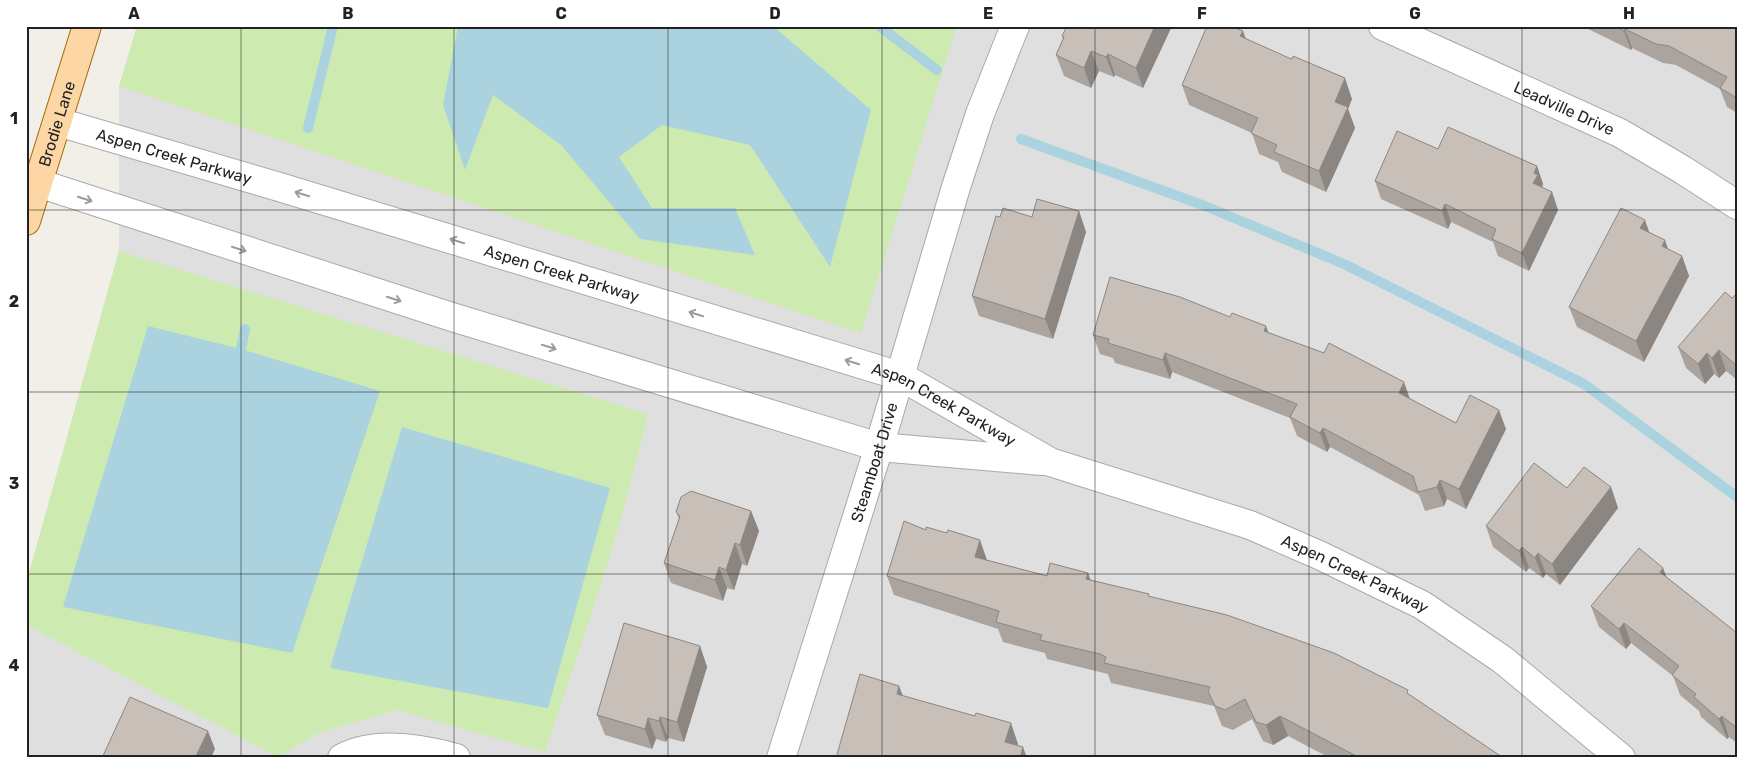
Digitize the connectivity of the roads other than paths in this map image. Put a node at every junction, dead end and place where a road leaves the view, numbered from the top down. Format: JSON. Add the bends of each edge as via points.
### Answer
{"nodes":[{"id":1,"x":87,"y":26,"type":"edge"},
{"id":2,"x":1015,"y":26,"type":"edge"},
{"id":3,"x":1383,"y":26,"type":"edge"},
{"id":4,"x":58,"y":122,"type":"junction"},
{"id":5,"x":38,"y":183,"type":"junction"},
{"id":6,"x":1737,"y":205,"type":"edge"},
{"id":7,"x":26,"y":221,"type":"edge"},
{"id":8,"x":900,"y":376,"type":"junction"},
{"id":9,"x":879,"y":447,"type":"junction"},
{"id":10,"x":1050,"y":462,"type":"junction"},
{"id":11,"x":342,"y":758,"type":"edge"},
{"id":12,"x":456,"y":758,"type":"edge"},
{"id":13,"x":781,"y":758,"type":"edge"},
{"id":14,"x":1621,"y":758,"type":"edge"}],
"edges":[{"from":1,"to":4,"type":"main road","name":"Brodie Lane"},
{"from":2,"to":8,"type":"street","name":"Steamboat Drive","via":[[980,114]]},
{"from":3,"to":6,"type":"street","name":"Leadville Drive","via":[[1620,133]]},
{"from":4,"to":5,"type":"main road","name":"Brodie Lane"},
{"from":8,"to":4,"type":"street","name":"Aspen Creek Parkway","one_way":true},
{"from":5,"to":7,"type":"main road","name":"Brodie Lane"},
{"from":5,"to":9,"type":"street","name":"Aspen Creek Parkway","one_way":true,"via":[[452,317]]},
{"from":8,"to":9,"type":"street","name":"Steamboat Drive"},
{"from":8,"to":10,"type":"street","name":"Aspen Creek Parkway"},
{"from":9,"to":10,"type":"street","name":"Aspen Creek Parkway"},
{"from":9,"to":13,"type":"street","name":"Steamboat Drive"},
{"from":10,"to":14,"type":"street","name":"Aspen Creek Parkway","via":[[1250,525],[1422,605],[1503,660]]},
{"from":11,"to":12,"type":"street","via":[[383,747],[422,748]]}]}
